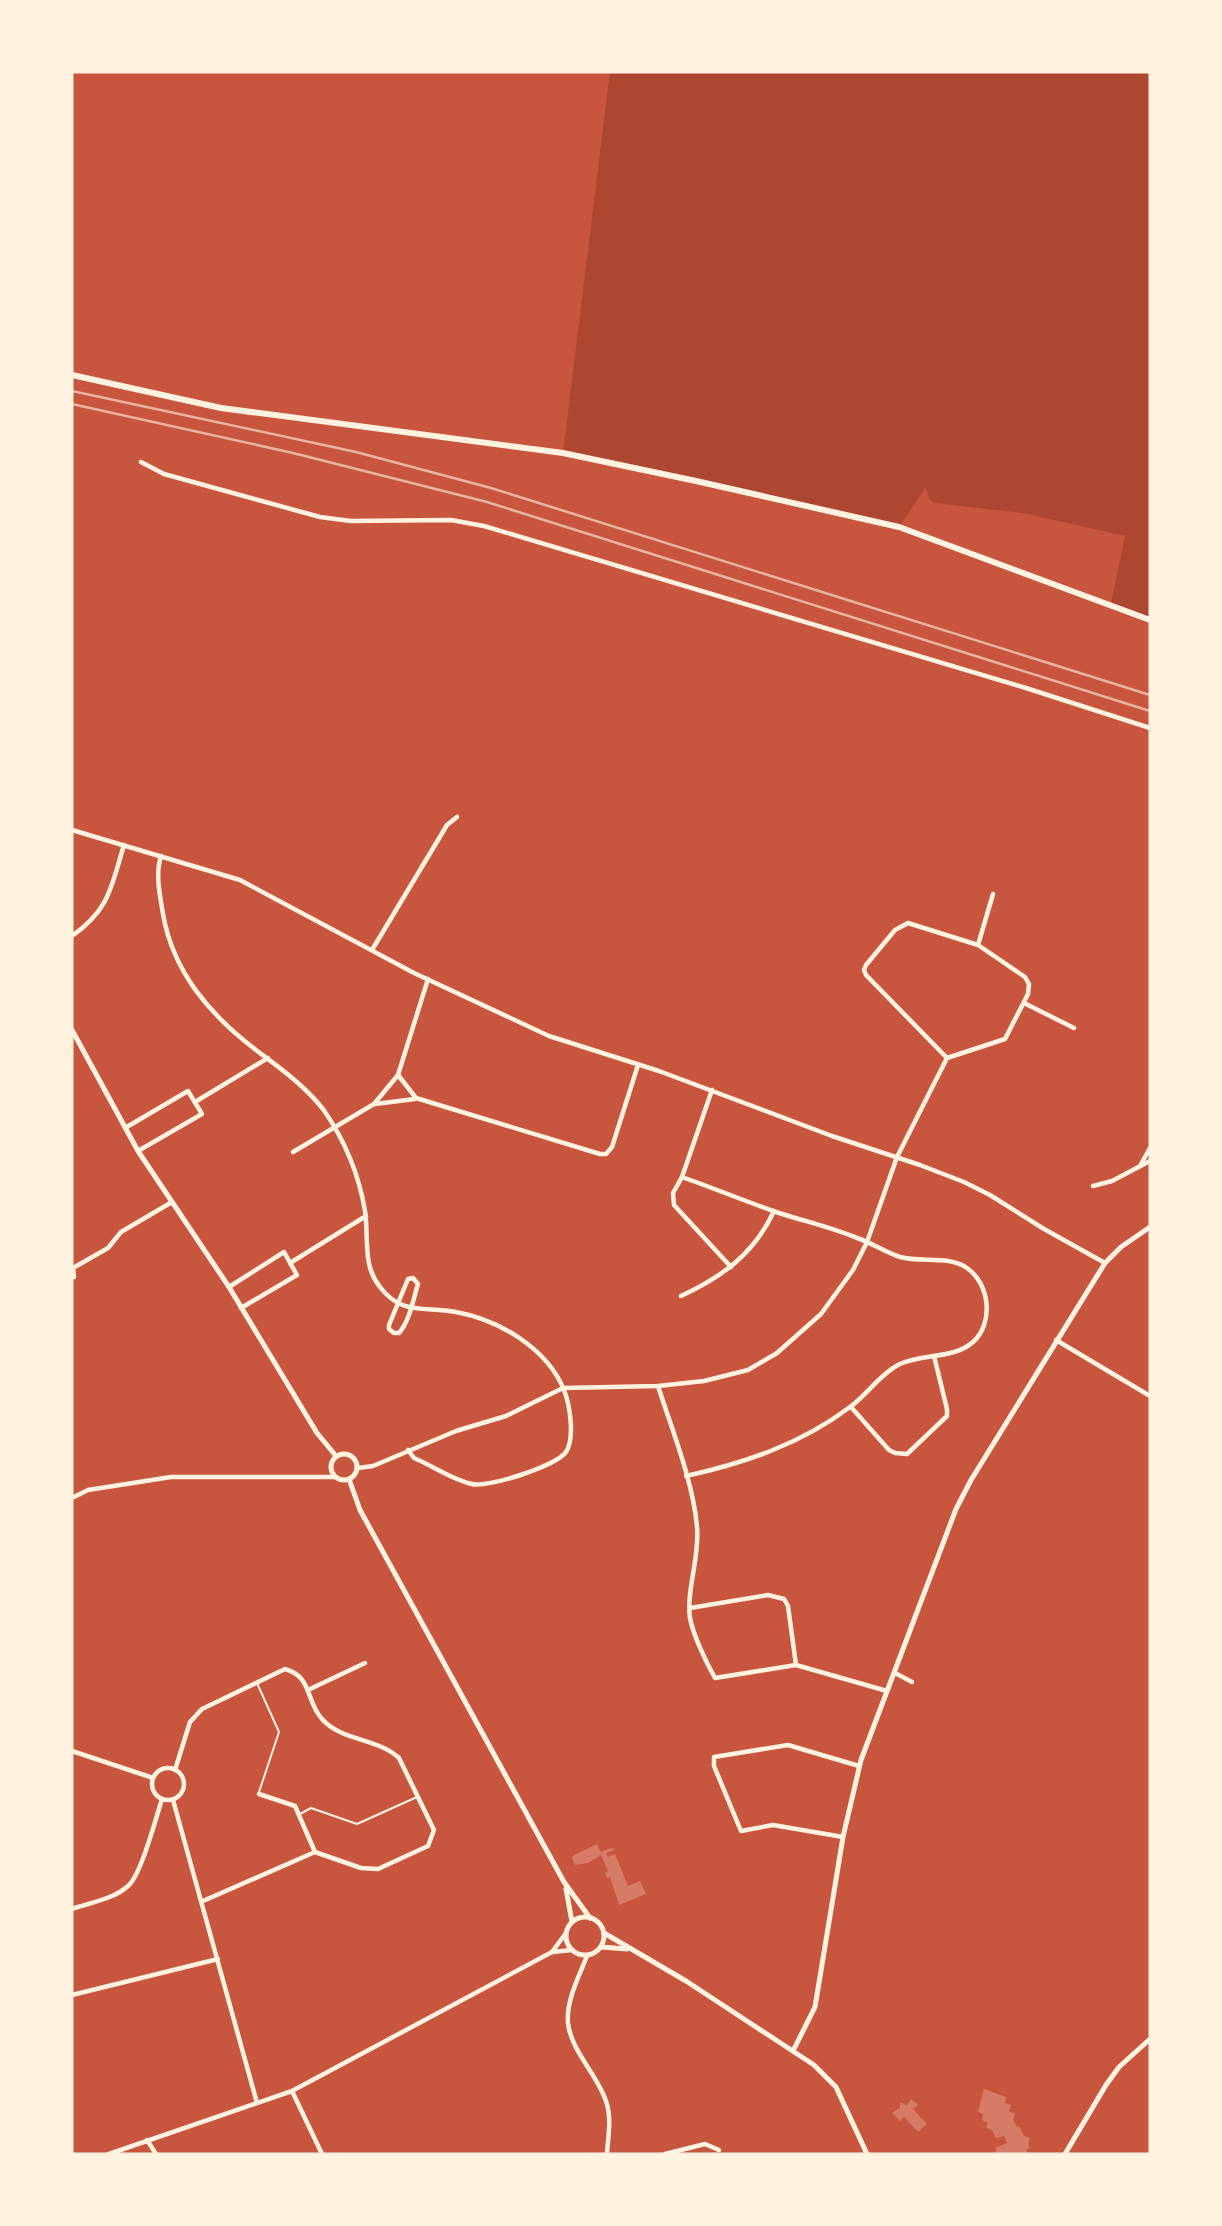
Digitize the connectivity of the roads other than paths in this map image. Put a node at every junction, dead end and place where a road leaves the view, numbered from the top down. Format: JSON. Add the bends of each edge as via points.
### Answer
{"nodes":[{"id":1,"x":72,"y":375,"type":"edge"},
{"id":2,"x":141,"y":462,"type":"dead end"},
{"id":3,"x":1150,"y":620,"type":"edge"},
{"id":4,"x":1150,"y":728,"type":"edge"},
{"id":5,"x":457,"y":817,"type":"dead end"},
{"id":6,"x":72,"y":830,"type":"edge"},
{"id":7,"x":124,"y":845,"type":"junction"},
{"id":8,"x":161,"y":856,"type":"junction"},
{"id":9,"x":993,"y":894,"type":"dead end"},
{"id":10,"x":72,"y":936,"type":"edge"},
{"id":11,"x":978,"y":945,"type":"junction"},
{"id":12,"x":372,"y":950,"type":"junction"},
{"id":13,"x":428,"y":979,"type":"junction"},
{"id":14,"x":1024,"y":1003,"type":"junction"},
{"id":15,"x":1073,"y":1028,"type":"dead end"},
{"id":16,"x":72,"y":1030,"type":"edge"},
{"id":17,"x":268,"y":1058,"type":"junction"},
{"id":18,"x":947,"y":1058,"type":"junction"},
{"id":19,"x":638,"y":1065,"type":"junction"},
{"id":20,"x":398,"y":1075,"type":"junction"},
{"id":21,"x":712,"y":1090,"type":"junction"},
{"id":22,"x":416,"y":1098,"type":"junction"},
{"id":23,"x":195,"y":1102,"type":"junction"},
{"id":24,"x":374,"y":1104,"type":"junction"},
{"id":25,"x":335,"y":1128,"type":"junction"},
{"id":26,"x":125,"y":1129,"type":"junction"},
{"id":27,"x":1150,"y":1149,"type":"edge"},
{"id":28,"x":138,"y":1151,"type":"junction"},
{"id":29,"x":293,"y":1152,"type":"dead end"},
{"id":30,"x":897,"y":1157,"type":"junction"},
{"id":31,"x":1150,"y":1161,"type":"edge"},
{"id":32,"x":1140,"y":1167,"type":"junction"},
{"id":33,"x":682,"y":1177,"type":"junction"},
{"id":34,"x":1093,"y":1186,"type":"dead end"},
{"id":35,"x":172,"y":1202,"type":"junction"},
{"id":36,"x":774,"y":1211,"type":"junction"},
{"id":37,"x":366,"y":1216,"type":"junction"},
{"id":38,"x":1150,"y":1227,"type":"edge"},
{"id":39,"x":867,"y":1242,"type":"junction"},
{"id":40,"x":290,"y":1263,"type":"junction"},
{"id":41,"x":1105,"y":1263,"type":"junction"},
{"id":42,"x":731,"y":1267,"type":"junction"},
{"id":43,"x":74,"y":1277,"type":"dead end"},
{"id":44,"x":229,"y":1287,"type":"junction"},
{"id":45,"x":681,"y":1296,"type":"dead end"},
{"id":46,"x":396,"y":1304,"type":"junction"},
{"id":47,"x":241,"y":1308,"type":"junction"},
{"id":48,"x":411,"y":1310,"type":"junction"},
{"id":49,"x":1056,"y":1340,"type":"junction"},
{"id":50,"x":934,"y":1356,"type":"junction"},
{"id":51,"x":658,"y":1386,"type":"junction"},
{"id":52,"x":563,"y":1388,"type":"junction"},
{"id":53,"x":1150,"y":1396,"type":"edge"},
{"id":54,"x":850,"y":1407,"type":"junction"},
{"id":55,"x":408,"y":1450,"type":"junction"},
{"id":56,"x":336,"y":1456,"type":"junction"},
{"id":57,"x":358,"y":1468,"type":"junction"},
{"id":58,"x":686,"y":1476,"type":"junction"},
{"id":59,"x":335,"y":1477,"type":"junction"},
{"id":60,"x":349,"y":1479,"type":"junction"},
{"id":61,"x":72,"y":1498,"type":"edge"},
{"id":62,"x":690,"y":1608,"type":"junction"},
{"id":63,"x":365,"y":1663,"type":"dead end"},
{"id":64,"x":796,"y":1665,"type":"junction"},
{"id":65,"x":894,"y":1673,"type":"junction"},
{"id":66,"x":257,"y":1682,"type":"junction"},
{"id":67,"x":912,"y":1682,"type":"dead end"},
{"id":68,"x":308,"y":1690,"type":"junction"},
{"id":69,"x":887,"y":1691,"type":"junction"},
{"id":70,"x":72,"y":1751,"type":"edge"},
{"id":71,"x":859,"y":1766,"type":"junction"},
{"id":72,"x":175,"y":1770,"type":"junction"},
{"id":73,"x":153,"y":1778,"type":"junction"},
{"id":74,"x":258,"y":1794,"type":"joint"},
{"id":75,"x":418,"y":1797,"type":"junction"},
{"id":76,"x":162,"y":1799,"type":"junction"},
{"id":77,"x":173,"y":1800,"type":"junction"},
{"id":78,"x":299,"y":1814,"type":"junction"},
{"id":79,"x":843,"y":1837,"type":"junction"},
{"id":80,"x":315,"y":1852,"type":"junction"},
{"id":81,"x":564,"y":1882,"type":"junction"},
{"id":82,"x":203,"y":1901,"type":"junction"},
{"id":83,"x":72,"y":1909,"type":"edge"},
{"id":84,"x":590,"y":1918,"type":"junction"},
{"id":85,"x":572,"y":1923,"type":"junction"},
{"id":86,"x":566,"y":1933,"type":"junction"},
{"id":87,"x":604,"y":1933,"type":"junction"},
{"id":88,"x":601,"y":1947,"type":"junction"},
{"id":89,"x":572,"y":1950,"type":"junction"},
{"id":90,"x":630,"y":1950,"type":"junction"},
{"id":91,"x":552,"y":1952,"type":"junction"},
{"id":92,"x":587,"y":1956,"type":"junction"},
{"id":93,"x":218,"y":1959,"type":"junction"},
{"id":94,"x":72,"y":1995,"type":"edge"},
{"id":95,"x":1150,"y":2039,"type":"edge"},
{"id":96,"x":793,"y":2051,"type":"junction"},
{"id":97,"x":292,"y":2091,"type":"junction"},
{"id":98,"x":257,"y":2103,"type":"junction"},
{"id":99,"x":147,"y":2140,"type":"junction"},
{"id":100,"x":719,"y":2150,"type":"dead end"},
{"id":101,"x":109,"y":2154,"type":"edge"},
{"id":102,"x":156,"y":2154,"type":"edge"},
{"id":103,"x":321,"y":2154,"type":"edge"},
{"id":104,"x":607,"y":2154,"type":"edge"},
{"id":105,"x":665,"y":2154,"type":"edge"},
{"id":106,"x":867,"y":2154,"type":"edge"},
{"id":107,"x":1065,"y":2154,"type":"edge"}],
"edges":[{"from":1,"to":3,"type":"main road","via":[[234,410],[563,453],[777,499],[900,527]]},
{"from":2,"to":4,"type":"street","via":[[164,474],[320,517],[451,520],[484,526]]},
{"from":5,"to":12,"type":"street","via":[[447,825]]},
{"from":6,"to":7,"type":"street"},
{"from":7,"to":8,"type":"street"},
{"from":7,"to":10,"type":"street","via":[[114,882],[98,913]]},
{"from":8,"to":12,"type":"street","via":[[240,880]]},
{"from":8,"to":17,"type":"street","via":[[164,920],[184,973],[209,1009]]},
{"from":9,"to":11,"type":"street"},
{"from":11,"to":14,"type":"street","via":[[1028,980],[1030,989]]},
{"from":11,"to":18,"type":"street","via":[[908,923],[895,930],[864,970]]},
{"from":12,"to":13,"type":"street"},
{"from":13,"to":19,"type":"street","via":[[550,1035]]},
{"from":13,"to":20,"type":"street"},
{"from":14,"to":15,"type":"street"},
{"from":14,"to":18,"type":"street","via":[[1005,1039]]},
{"from":16,"to":26,"type":"street"},
{"from":17,"to":23,"type":"street"},
{"from":17,"to":25,"type":"street","via":[[321,1107]]},
{"from":18,"to":30,"type":"street"},
{"from":19,"to":21,"type":"street"},
{"from":19,"to":22,"type":"street","via":[[606,1154]]},
{"from":20,"to":22,"type":"street"},
{"from":20,"to":24,"type":"street"},
{"from":21,"to":30,"type":"street"},
{"from":21,"to":33,"type":"street"},
{"from":22,"to":24,"type":"street"},
{"from":23,"to":26,"type":"street","via":[[188,1091]]},
{"from":23,"to":28,"type":"street","via":[[202,1114]]},
{"from":24,"to":25,"type":"street"},
{"from":25,"to":29,"type":"street"},
{"from":25,"to":37,"type":"street","via":[[360,1184]]},
{"from":26,"to":28,"type":"street"},
{"from":27,"to":32,"type":"street"},
{"from":28,"to":35,"type":"street"},
{"from":30,"to":39,"type":"street"},
{"from":30,"to":41,"type":"street","via":[[990,1195]]},
{"from":31,"to":32,"type":"street"},
{"from":32,"to":34,"type":"street"},
{"from":33,"to":36,"type":"street"},
{"from":33,"to":42,"type":"street","via":[[673,1193],[674,1205]]},
{"from":35,"to":43,"type":"street","via":[[73,1268]]},
{"from":35,"to":44,"type":"street"},
{"from":36,"to":39,"type":"street"},
{"from":36,"to":42,"type":"street","via":[[766,1229]]},
{"from":37,"to":40,"type":"street"},
{"from":37,"to":46,"type":"street","via":[[370,1269],[379,1287]]},
{"from":38,"to":41,"type":"street"},
{"from":39,"to":50,"type":"street","via":[[901,1257],[958,1263],[977,1277],[987,1308],[982,1331],[959,1351]]},
{"from":39,"to":51,"type":"street","via":[[821,1314],[777,1353],[725,1377]]},
{"from":40,"to":44,"type":"street","via":[[284,1252]]},
{"from":40,"to":47,"type":"street","via":[[297,1275]]},
{"from":41,"to":49,"type":"street"},
{"from":42,"to":45,"type":"street"},
{"from":44,"to":47,"type":"street"},
{"from":46,"to":48,"type":"street"},
{"from":46,"to":48,"type":"street","via":[[389,1325],[394,1333],[402,1330]]},
{"from":46,"to":48,"type":"street","via":[[408,1279],[414,1278],[418,1284]]},
{"from":47,"to":56,"type":"street","via":[[317,1433]]},
{"from":48,"to":52,"type":"street","via":[[459,1312],[502,1328],[540,1354]]},
{"from":49,"to":53,"type":"street"},
{"from":49,"to":65,"type":"street","via":[[956,1509]]},
{"from":50,"to":54,"type":"street","via":[[899,1364]]},
{"from":50,"to":54,"type":"street","via":[[947,1416],[907,1454],[889,1450]]},
{"from":51,"to":52,"type":"street"},
{"from":51,"to":58,"type":"street"},
{"from":52,"to":55,"type":"street","via":[[506,1416]]},
{"from":52,"to":55,"type":"street","via":[[570,1441],[559,1458],[530,1471],[474,1485],[414,1458]]},
{"from":54,"to":58,"type":"street","via":[[770,1453]]},
{"from":55,"to":57,"type":"street"},
{"from":56,"to":57,"type":"street","via":[[351,1455]]},
{"from":56,"to":59,"type":"street","via":[[331,1462]]},
{"from":57,"to":60,"type":"street"},
{"from":58,"to":62,"type":"street","via":[[698,1546]]},
{"from":59,"to":60,"type":"street"},
{"from":59,"to":61,"type":"street","via":[[171,1478],[88,1490]]},
{"from":60,"to":81,"type":"street","via":[[360,1510]]},
{"from":62,"to":64,"type":"street","via":[[694,1633],[715,1678]]},
{"from":62,"to":64,"type":"street","via":[[768,1595],[784,1599]]},
{"from":63,"to":68,"type":"street"},
{"from":64,"to":69,"type":"street"},
{"from":65,"to":67,"type":"street"},
{"from":65,"to":69,"type":"street"},
{"from":66,"to":68,"type":"street","via":[[285,1669],[296,1672]]},
{"from":66,"to":72,"type":"street","via":[[201,1709],[190,1722]]},
{"from":66,"to":74,"type":"lane","via":[[279,1732]]},
{"from":68,"to":75,"type":"street","via":[[321,1718],[334,1729],[389,1749],[399,1758]]},
{"from":69,"to":71,"type":"street"},
{"from":70,"to":73,"type":"street"},
{"from":71,"to":79,"type":"street"},
{"from":71,"to":79,"type":"street","via":[[788,1745],[714,1757],[741,1830],[773,1825]]},
{"from":72,"to":73,"type":"street","via":[[160,1770]]},
{"from":72,"to":77,"type":"street","via":[[183,1777],[184,1788]]},
{"from":73,"to":76,"type":"street","via":[[152,1788]]},
{"from":74,"to":78,"type":"street","via":[[295,1806]]},
{"from":75,"to":78,"type":"lane","via":[[357,1824],[311,1808]]},
{"from":75,"to":80,"type":"street","via":[[434,1830],[428,1846],[378,1869]]},
{"from":76,"to":77,"type":"street"},
{"from":76,"to":83,"type":"street","via":[[130,1885]]},
{"from":77,"to":82,"type":"street"},
{"from":78,"to":80,"type":"street"},
{"from":79,"to":96,"type":"street","via":[[815,2007]]},
{"from":80,"to":82,"type":"street"},
{"from":81,"to":84,"type":"street"},
{"from":81,"to":85,"type":"street"},
{"from":82,"to":93,"type":"street"},
{"from":84,"to":85,"type":"street"},
{"from":84,"to":87,"type":"street"},
{"from":85,"to":86,"type":"street"},
{"from":86,"to":89,"type":"street"},
{"from":86,"to":91,"type":"street"},
{"from":87,"to":88,"type":"street"},
{"from":87,"to":90,"type":"street"},
{"from":88,"to":90,"type":"street"},
{"from":88,"to":92,"type":"street"},
{"from":89,"to":91,"type":"street"},
{"from":89,"to":92,"type":"street"},
{"from":90,"to":96,"type":"street"},
{"from":91,"to":97,"type":"street"},
{"from":92,"to":104,"type":"street","via":[[570,2004],[569,2027],[607,2102]]},
{"from":93,"to":94,"type":"street"},
{"from":93,"to":98,"type":"street"},
{"from":95,"to":107,"type":"street","via":[[1119,2067]]},
{"from":96,"to":106,"type":"street","via":[[836,2087]]},
{"from":97,"to":98,"type":"street"},
{"from":97,"to":103,"type":"street"},
{"from":98,"to":99,"type":"street"},
{"from":99,"to":101,"type":"street"},
{"from":99,"to":102,"type":"street"},
{"from":100,"to":105,"type":"street","via":[[705,2144]]}]}
